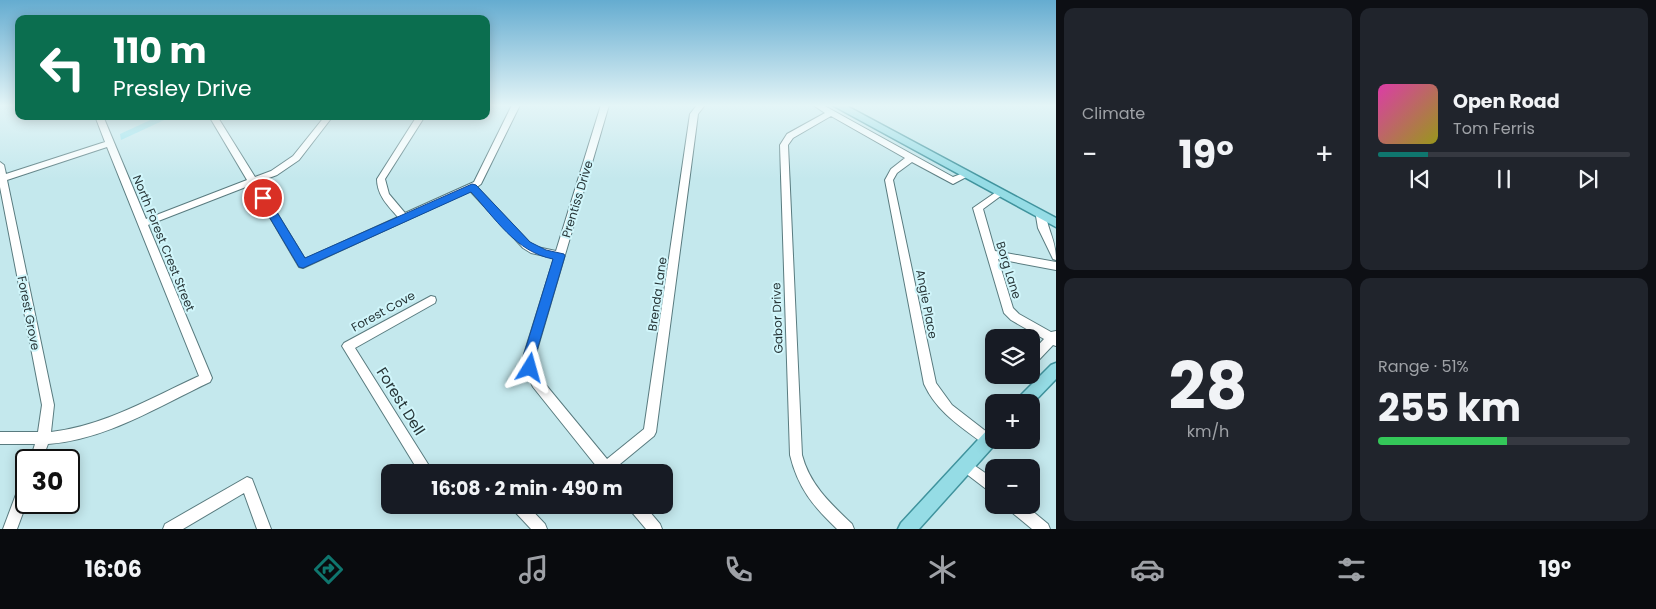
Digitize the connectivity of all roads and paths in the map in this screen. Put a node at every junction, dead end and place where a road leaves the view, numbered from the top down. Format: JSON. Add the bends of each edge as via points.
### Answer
{"nodes":[{"id":1,"x":105,"y":130,"type":"edge"},
{"id":2,"x":221,"y":130,"type":"edge"},
{"id":3,"x":318,"y":130,"type":"edge"},
{"id":4,"x":412,"y":130,"type":"edge"},
{"id":5,"x":504,"y":130,"type":"edge"},
{"id":6,"x":598,"y":130,"type":"edge"},
{"id":7,"x":692,"y":130,"type":"edge"},
{"id":8,"x":800,"y":130,"type":"edge"},
{"id":9,"x":867,"y":130,"type":"edge"},
{"id":10,"x":875,"y":130,"type":"edge"},
{"id":11,"x":110,"y":143,"type":"junction"},
{"id":12,"x":912,"y":158,"type":"junction"},
{"id":13,"x":0,"y":165,"type":"edge"},
{"id":14,"x":966,"y":175,"type":"junction"},
{"id":15,"x":1,"y":179,"type":"edge"},
{"id":16,"x":253,"y":182,"type":"junction"},
{"id":17,"x":472,"y":187,"type":"junction"},
{"id":18,"x":998,"y":193,"type":"junction"},
{"id":19,"x":1041,"y":216,"type":"junction"},
{"id":20,"x":404,"y":218,"type":"junction"},
{"id":21,"x":142,"y":224,"type":"junction"},
{"id":22,"x":1056,"y":224,"type":"edge"},
{"id":23,"x":992,"y":254,"type":"junction"},
{"id":24,"x":560,"y":256,"type":"junction"},
{"id":25,"x":1056,"y":256,"type":"edge"},
{"id":26,"x":1056,"y":266,"type":"edge"},
{"id":27,"x":432,"y":300,"type":"dead end"},
{"id":28,"x":1055,"y":338,"type":"edge"},
{"id":29,"x":348,"y":346,"type":"joint"},
{"id":30,"x":1040,"y":352,"type":"edge"},
{"id":31,"x":1056,"y":369,"type":"edge"},
{"id":32,"x":1032,"y":394,"type":"edge"},
{"id":33,"x":985,"y":433,"type":"edge"},
{"id":34,"x":0,"y":438,"type":"edge"},
{"id":35,"x":44,"y":438,"type":"junction"},
{"id":36,"x":985,"y":443,"type":"edge"},
{"id":37,"x":40,"y":449,"type":"edge"},
{"id":38,"x":421,"y":464,"type":"edge"},
{"id":39,"x":602,"y":464,"type":"edge"},
{"id":40,"x":614,"y":464,"type":"edge"},
{"id":41,"x":965,"y":465,"type":"junction"},
{"id":42,"x":985,"y":481,"type":"edge"},
{"id":43,"x":16,"y":514,"type":"edge"},
{"id":44,"x":526,"y":514,"type":"edge"},
{"id":45,"x":642,"y":514,"type":"edge"},
{"id":46,"x":1025,"y":514,"type":"edge"},
{"id":47,"x":10,"y":529,"type":"edge"},
{"id":48,"x":170,"y":529,"type":"edge"},
{"id":49,"x":264,"y":529,"type":"edge"},
{"id":50,"x":540,"y":529,"type":"edge"},
{"id":51,"x":655,"y":529,"type":"edge"},
{"id":52,"x":846,"y":529,"type":"edge"},
{"id":53,"x":907,"y":529,"type":"edge"},
{"id":54,"x":1043,"y":529,"type":"edge"}],
"edges":[{"from":1,"to":11,"type":"street","name":"North Forest Crest Street"},
{"from":2,"to":16,"type":"street"},
{"from":3,"to":16,"type":"street","via":[[290,163]]},
{"from":4,"to":20,"type":"street","via":[[381,179],[380,186]]},
{"from":5,"to":17,"type":"street","via":[[481,178]]},
{"from":6,"to":24,"type":"street","name":"Prentiss Drive"},
{"from":7,"to":40,"type":"street","name":"Brenda Lane","via":[[650,432]]},
{"from":8,"to":52,"type":"street","name":"Gabor Drive","via":[[785,142],[796,455],[800,474],[808,489]]},
{"from":9,"to":12,"type":"street"},
{"from":10,"to":14,"type":"main road"},
{"from":11,"to":15,"type":"street"},
{"from":11,"to":21,"type":"street","name":"North Forest Crest Street"},
{"from":12,"to":14,"type":"street","via":[[953,181]]},
{"from":12,"to":33,"type":"street","name":"Angie Place","via":[[894,171],[889,180],[930,384],[946,407]]},
{"from":13,"to":15,"type":"street","name":"Forest Grove"},
{"from":14,"to":18,"type":"main road"},
{"from":15,"to":35,"type":"street","name":"Forest Grove","via":[[48,405]]},
{"from":16,"to":20,"type":"street","via":[[303,264]]},
{"from":16,"to":21,"type":"street"},
{"from":17,"to":20,"type":"street"},
{"from":17,"to":24,"type":"street","via":[[526,245],[539,252]]},
{"from":18,"to":19,"type":"main road"},
{"from":18,"to":23,"type":"street","name":"Borg Lane","via":[[978,208]]},
{"from":19,"to":22,"type":"main road"},
{"from":19,"to":25,"type":"street"},
{"from":21,"to":35,"type":"street","name":"North Forest Crest Street","via":[[206,378],[96,428]]},
{"from":23,"to":26,"type":"street"},
{"from":23,"to":28,"type":"street","name":"Borg Lane","via":[[1008,310]]},
{"from":24,"to":39,"type":"street","name":"Prentiss Drive","via":[[529,357],[530,368],[537,383]]},
{"from":27,"to":29,"type":"street","name":"Forest Cove"},
{"from":28,"to":30,"type":"street"},
{"from":29,"to":38,"type":"street","name":"Forest Dell"},
{"from":31,"to":32,"type":"main road"},
{"from":34,"to":35,"type":"street"},
{"from":35,"to":37,"type":"street","name":"Forest Grove"},
{"from":36,"to":41,"type":"main road"},
{"from":41,"to":42,"type":"street"},
{"from":41,"to":53,"type":"main road"},
{"from":43,"to":47,"type":"street"},
{"from":44,"to":50,"type":"street"},
{"from":45,"to":51,"type":"street"},
{"from":46,"to":54,"type":"street"},
{"from":48,"to":49,"type":"street","via":[[246,484]]}]}
